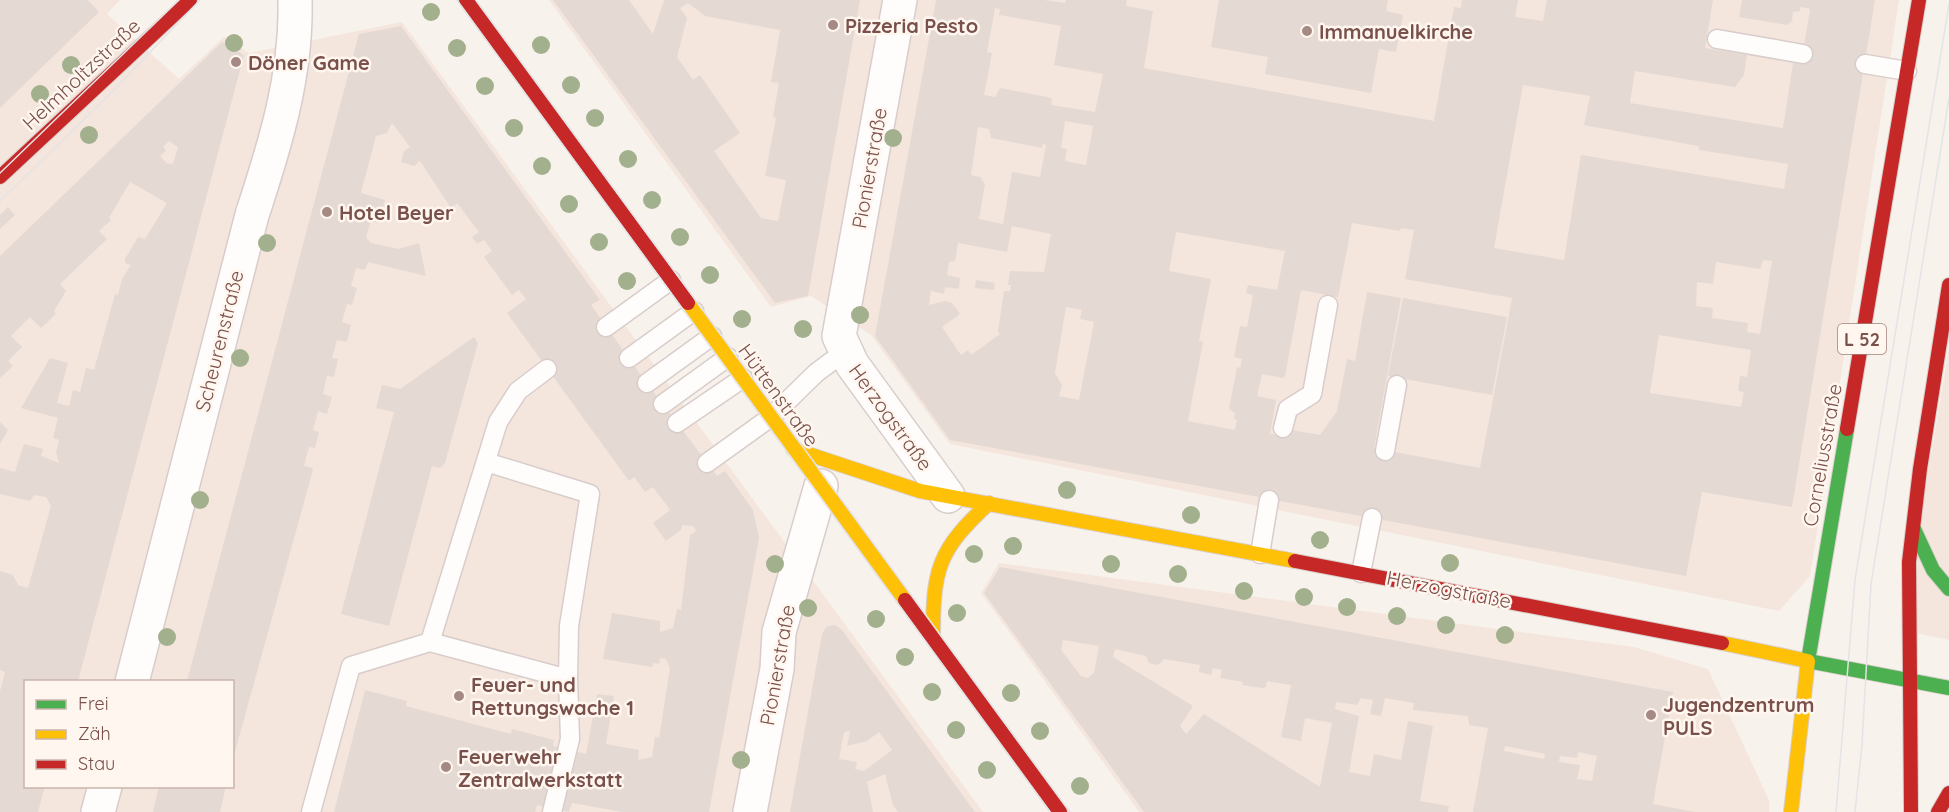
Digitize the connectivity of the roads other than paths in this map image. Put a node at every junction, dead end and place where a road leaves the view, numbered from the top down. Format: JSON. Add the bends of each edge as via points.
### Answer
{"nodes":[{"id":1,"x":295,"y":0,"type":"edge"},
{"id":2,"x":466,"y":0,"type":"edge"},
{"id":3,"x":900,"y":0,"type":"edge"},
{"id":4,"x":1918,"y":0,"type":"edge"},
{"id":5,"x":184,"y":2,"type":"edge"},
{"id":6,"x":1717,"y":39,"type":"dead end"},
{"id":7,"x":1803,"y":54,"type":"dead end"},
{"id":8,"x":1865,"y":64,"type":"dead end"},
{"id":9,"x":1907,"y":71,"type":"junction"},
{"id":10,"x":0,"y":177,"type":"edge"},
{"id":11,"x":671,"y":280,"type":"junction"},
{"id":12,"x":1949,"y":285,"type":"edge"},
{"id":13,"x":1328,"y":305,"type":"dead end"},
{"id":14,"x":694,"y":311,"type":"junction"},
{"id":15,"x":606,"y":327,"type":"dead end"},
{"id":16,"x":712,"y":336,"type":"junction"},
{"id":17,"x":835,"y":349,"type":"junction"},
{"id":18,"x":728,"y":357,"type":"junction"},
{"id":19,"x":629,"y":358,"type":"dead end"},
{"id":20,"x":547,"y":369,"type":"dead end"},
{"id":21,"x":743,"y":378,"type":"junction"},
{"id":22,"x":647,"y":383,"type":"dead end"},
{"id":23,"x":1397,"y":386,"type":"dead end"},
{"id":24,"x":663,"y":404,"type":"dead end"},
{"id":25,"x":771,"y":417,"type":"junction"},
{"id":26,"x":677,"y":423,"type":"dead end"},
{"id":27,"x":1283,"y":428,"type":"dead end"},
{"id":28,"x":793,"y":449,"type":"junction"},
{"id":29,"x":1385,"y":451,"type":"dead end"},
{"id":30,"x":486,"y":462,"type":"junction"},
{"id":31,"x":707,"y":463,"type":"dead end"},
{"id":32,"x":821,"y":486,"type":"junction"},
{"id":33,"x":948,"y":496,"type":"junction"},
{"id":34,"x":1269,"y":500,"type":"dead end"},
{"id":35,"x":989,"y":503,"type":"junction"},
{"id":36,"x":1371,"y":518,"type":"dead end"},
{"id":37,"x":1914,"y":529,"type":"junction"},
{"id":38,"x":1260,"y":554,"type":"junction"},
{"id":39,"x":1361,"y":573,"type":"junction"},
{"id":40,"x":1949,"y":589,"type":"edge"},
{"id":41,"x":933,"y":637,"type":"junction"},
{"id":42,"x":430,"y":642,"type":"junction"},
{"id":43,"x":1808,"y":661,"type":"junction"},
{"id":44,"x":568,"y":679,"type":"junction"},
{"id":45,"x":132,"y":680,"type":"edge"},
{"id":46,"x":1910,"y":681,"type":"junction"},
{"id":47,"x":1949,"y":688,"type":"edge"},
{"id":48,"x":104,"y":788,"type":"edge"},
{"id":49,"x":1949,"y":793,"type":"edge"},
{"id":50,"x":98,"y":812,"type":"edge"},
{"id":51,"x":311,"y":812,"type":"edge"},
{"id":52,"x":552,"y":812,"type":"edge"},
{"id":53,"x":750,"y":812,"type":"edge"},
{"id":54,"x":1060,"y":812,"type":"edge"},
{"id":55,"x":1791,"y":812,"type":"edge"},
{"id":56,"x":1911,"y":812,"type":"edge"},
{"id":57,"x":1938,"y":812,"type":"edge"}],
"edges":[{"from":1,"to":45,"type":"street","name":"Scheurenstraße","via":[[289,84],[275,146],[252,215]]},
{"from":2,"to":11,"type":"main road","name":"Hüttenstraße"},
{"from":3,"to":17,"type":"street","name":"Pionierstraße"},
{"from":4,"to":9,"type":"main road","name":"Corneliusstraße","number":"L 52"},
{"from":5,"to":10,"type":"main road","name":"Helmholtzstraße"},
{"from":6,"to":7,"type":"lane"},
{"from":8,"to":9,"type":"lane"},
{"from":9,"to":43,"type":"main road","name":"Corneliusstraße","number":"L 52"},
{"from":11,"to":14,"type":"main road","name":"Hüttenstraße"},
{"from":11,"to":15,"type":"lane"},
{"from":12,"to":37,"type":"main road"},
{"from":13,"to":27,"type":"lane","via":[[1312,393],[1288,409]]},
{"from":14,"to":16,"type":"main road","name":"Hüttenstraße"},
{"from":14,"to":19,"type":"lane"},
{"from":16,"to":18,"type":"main road","name":"Hüttenstraße"},
{"from":16,"to":22,"type":"lane"},
{"from":17,"to":25,"type":"lane"},
{"from":17,"to":33,"type":"street","name":"Herzogstraße","via":[[852,364]]},
{"from":18,"to":21,"type":"main road","name":"Hüttenstraße"},
{"from":18,"to":24,"type":"lane"},
{"from":20,"to":30,"type":"lane","via":[[518,391],[498,422]]},
{"from":21,"to":25,"type":"main road","name":"Hüttenstraße"},
{"from":21,"to":26,"type":"lane"},
{"from":23,"to":29,"type":"lane"},
{"from":25,"to":28,"type":"main road","name":"Hüttenstraße"},
{"from":25,"to":31,"type":"lane"},
{"from":28,"to":32,"type":"main road","name":"Hüttenstraße"},
{"from":28,"to":33,"type":"main road","name":"Herzogstraße","via":[[920,491]]},
{"from":30,"to":42,"type":"lane"},
{"from":30,"to":44,"type":"lane","via":[[590,494],[569,626]]},
{"from":32,"to":41,"type":"main road","name":"Hüttenstraße"},
{"from":32,"to":53,"type":"street","name":"Pionierstraße","via":[[778,632],[777,669]]},
{"from":33,"to":35,"type":"main road","name":"Herzogstraße"},
{"from":34,"to":38,"type":"lane"},
{"from":35,"to":38,"type":"main road","name":"Herzogstraße"},
{"from":35,"to":41,"type":"main road","via":[[961,528],[943,553],[934,585]]},
{"from":36,"to":39,"type":"lane"},
{"from":37,"to":40,"type":"main road","via":[[1933,570]]},
{"from":37,"to":46,"type":"main road","via":[[1909,562]]},
{"from":38,"to":39,"type":"main road","name":"Herzogstraße"},
{"from":39,"to":43,"type":"main road","name":"Herzogstraße"},
{"from":41,"to":54,"type":"main road","name":"Hüttenstraße"},
{"from":42,"to":44,"type":"lane"},
{"from":42,"to":51,"type":"lane","via":[[351,666]]},
{"from":43,"to":46,"type":"main road","name":"Herzogstraße"},
{"from":43,"to":55,"type":"main road","name":"Corneliusstraße","number":"L 52"},
{"from":44,"to":52,"type":"lane","via":[[570,739]]},
{"from":46,"to":47,"type":"main road","name":"Herzogstraße"},
{"from":46,"to":56,"type":"main road"},
{"from":48,"to":50,"type":"street"},
{"from":49,"to":57,"type":"main road"}]}
